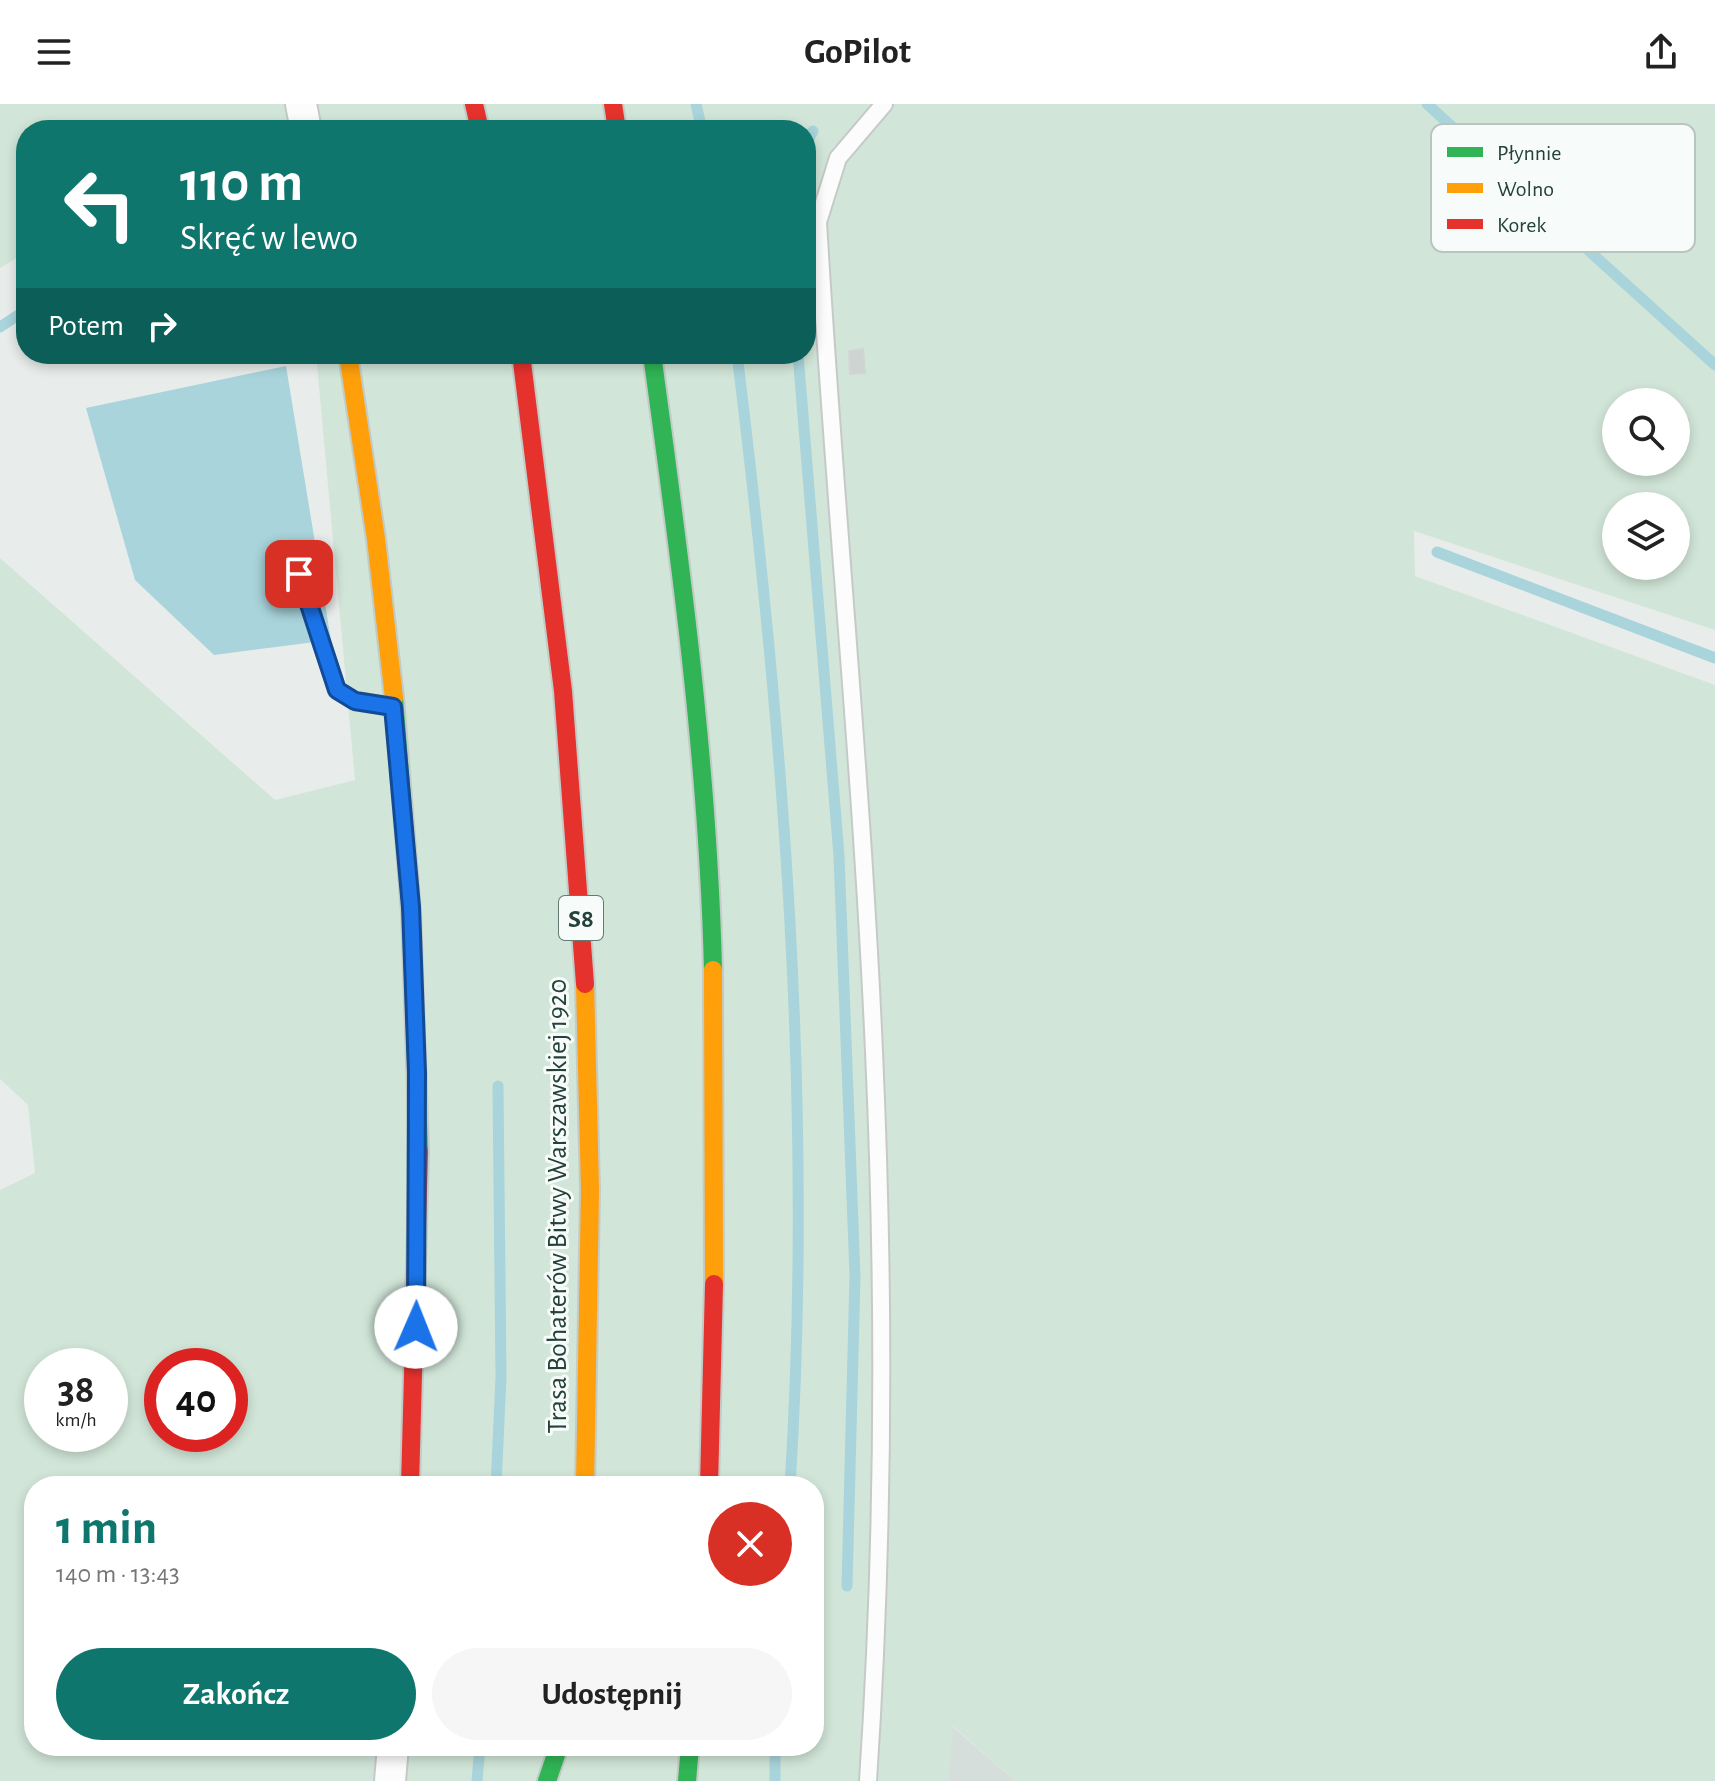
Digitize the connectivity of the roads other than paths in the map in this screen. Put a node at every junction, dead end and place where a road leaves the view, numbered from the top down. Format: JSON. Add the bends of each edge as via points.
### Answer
{"nodes":[{"id":1,"x":884,"y":104,"type":"edge"},
{"id":2,"x":350,"y":364,"type":"edge"},
{"id":3,"x":522,"y":364,"type":"edge"},
{"id":4,"x":653,"y":364,"type":"edge"},
{"id":5,"x":299,"y":574,"type":"dead end"},
{"id":6,"x":393,"y":707,"type":"junction"},
{"id":7,"x":410,"y":1476,"type":"edge"},
{"id":8,"x":585,"y":1476,"type":"edge"},
{"id":9,"x":709,"y":1476,"type":"edge"},
{"id":10,"x":392,"y":1756,"type":"edge"},
{"id":11,"x":556,"y":1756,"type":"edge"},
{"id":12,"x":568,"y":1756,"type":"edge"},
{"id":13,"x":689,"y":1756,"type":"edge"},
{"id":14,"x":390,"y":1781,"type":"edge"},
{"id":15,"x":547,"y":1781,"type":"edge"},
{"id":16,"x":565,"y":1781,"type":"edge"},
{"id":17,"x":687,"y":1781,"type":"edge"},
{"id":18,"x":868,"y":1781,"type":"edge"}],
"edges":[{"from":1,"to":18,"type":"lane","via":[[838,158],[818,222],[874,1053],[880,1595]]},
{"from":2,"to":6,"type":"main road","via":[[367,463]]},
{"from":3,"to":8,"type":"main road","name":"Trasa Bohaterów Bitwy Warszawskiej 1920","number":"S8","via":[[557,635],[580,895],[590,1244]]},
{"from":4,"to":9,"type":"main road","via":[[695,693],[710,887],[716,1133]]},
{"from":5,"to":6,"type":"lane","via":[[337,690],[355,701]]},
{"from":6,"to":7,"type":"main road","via":[[411,907],[418,1101]]},
{"from":10,"to":14,"type":"street"},
{"from":11,"to":15,"type":"main road"},
{"from":12,"to":16,"type":"main road"},
{"from":13,"to":17,"type":"main road"}]}
